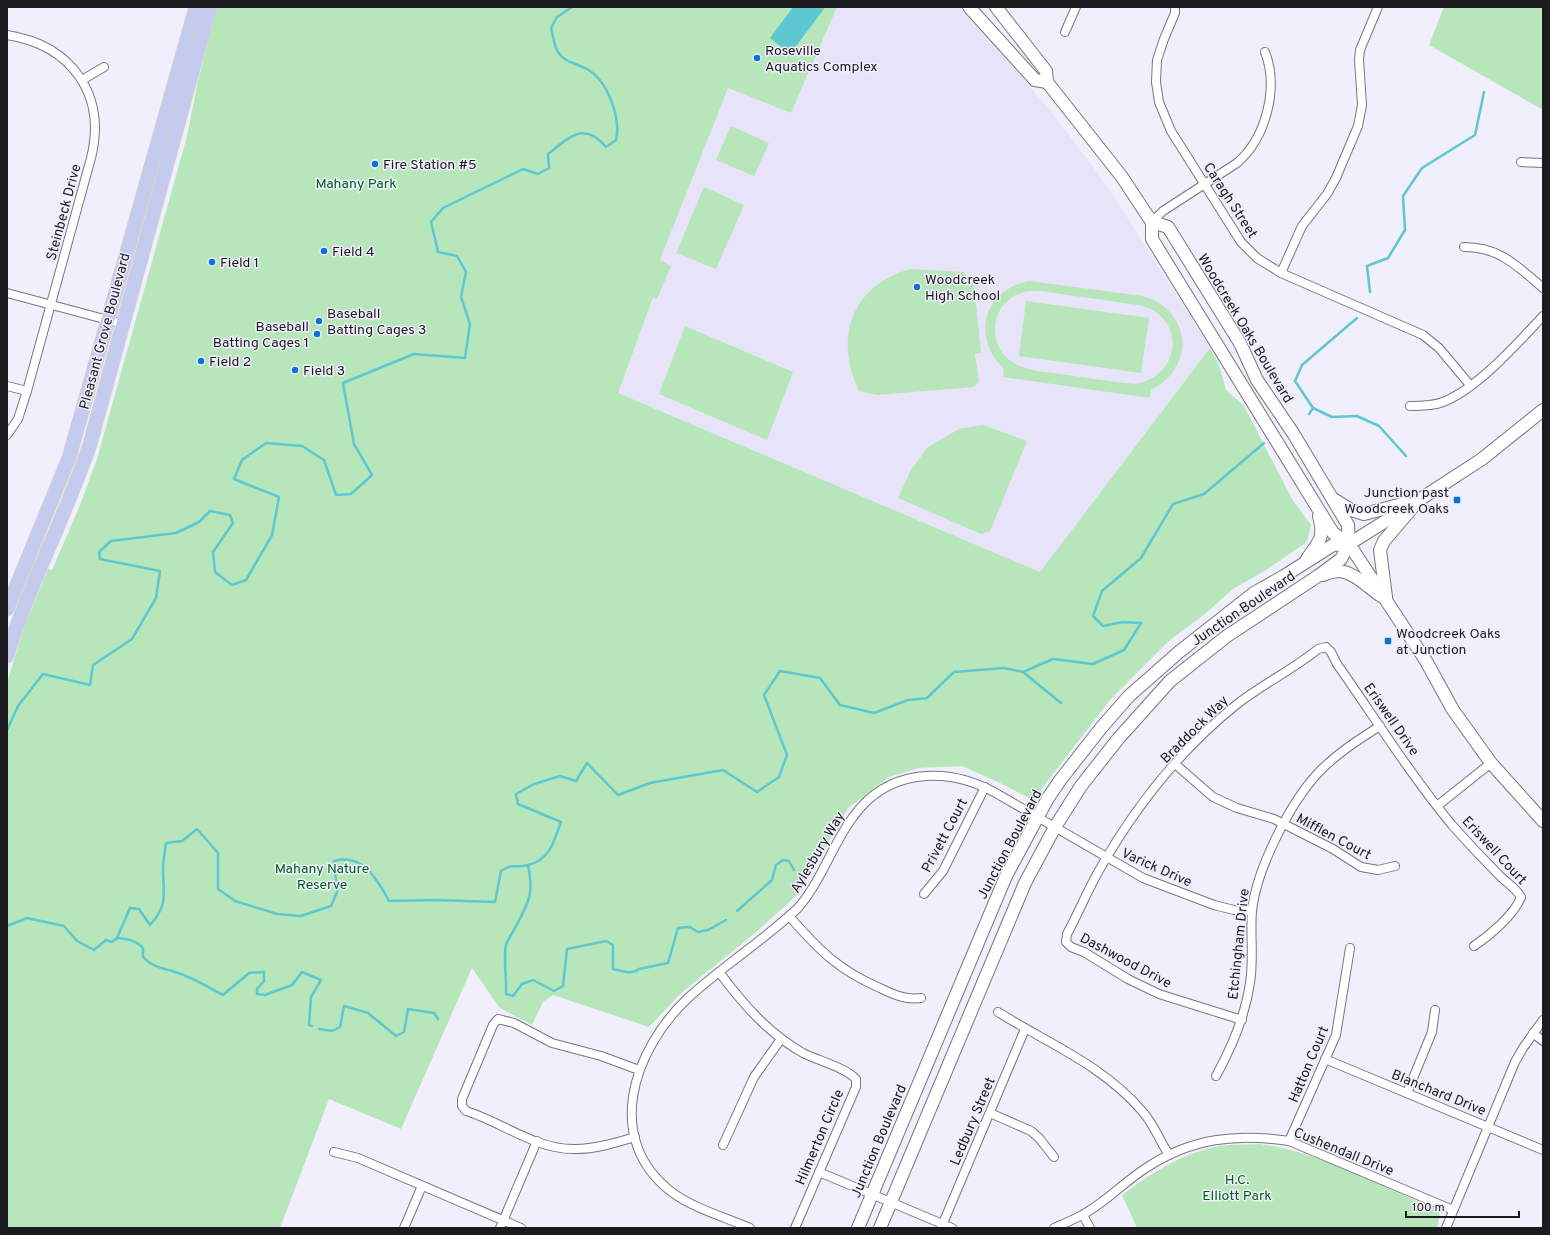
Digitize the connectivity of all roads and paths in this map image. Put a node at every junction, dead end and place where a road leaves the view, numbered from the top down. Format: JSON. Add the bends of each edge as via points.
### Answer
{"nodes":[{"id":1,"x":196,"y":7,"type":"edge"},
{"id":2,"x":210,"y":7,"type":"edge"},
{"id":3,"x":969,"y":7,"type":"edge"},
{"id":4,"x":996,"y":7,"type":"edge"},
{"id":5,"x":1076,"y":7,"type":"edge"},
{"id":6,"x":1175,"y":7,"type":"edge"},
{"id":7,"x":1378,"y":7,"type":"edge"},
{"id":8,"x":1066,"y":32,"type":"dead end"},
{"id":9,"x":7,"y":34,"type":"edge"},
{"id":10,"x":1265,"y":52,"type":"dead end"},
{"id":11,"x":104,"y":66,"type":"dead end"},
{"id":12,"x":82,"y":80,"type":"junction"},
{"id":13,"x":1047,"y":82,"type":"junction"},
{"id":14,"x":1521,"y":162,"type":"dead end"},
{"id":15,"x":1543,"y":163,"type":"edge"},
{"id":16,"x":1204,"y":184,"type":"junction"},
{"id":17,"x":1152,"y":222,"type":"junction"},
{"id":18,"x":1464,"y":247,"type":"dead end"},
{"id":19,"x":1281,"y":273,"type":"junction"},
{"id":20,"x":1543,"y":288,"type":"edge"},
{"id":21,"x":7,"y":293,"type":"edge"},
{"id":22,"x":50,"y":305,"type":"junction"},
{"id":23,"x":1543,"y":316,"type":"edge"},
{"id":24,"x":107,"y":320,"type":"junction"},
{"id":25,"x":123,"y":324,"type":"junction"},
{"id":26,"x":1470,"y":385,"type":"junction"},
{"id":27,"x":7,"y":386,"type":"edge"},
{"id":28,"x":27,"y":391,"type":"junction"},
{"id":29,"x":1410,"y":406,"type":"dead end"},
{"id":30,"x":1543,"y":410,"type":"edge"},
{"id":31,"x":7,"y":435,"type":"edge"},
{"id":32,"x":1331,"y":497,"type":"junction"},
{"id":33,"x":1419,"y":500,"type":"junction"},
{"id":34,"x":1315,"y":506,"type":"junction"},
{"id":35,"x":1349,"y":544,"type":"junction"},
{"id":36,"x":1304,"y":562,"type":"junction"},
{"id":37,"x":1318,"y":576,"type":"junction"},
{"id":38,"x":1386,"y":600,"type":"junction"},
{"id":39,"x":7,"y":609,"type":"edge"},
{"id":40,"x":1326,"y":648,"type":"joint"},
{"id":41,"x":7,"y":656,"type":"edge"},
{"id":42,"x":1380,"y":726,"type":"junction"},
{"id":43,"x":1491,"y":763,"type":"junction"},
{"id":44,"x":1175,"y":764,"type":"junction"},
{"id":45,"x":985,"y":787,"type":"junction"},
{"id":46,"x":1437,"y":806,"type":"junction"},
{"id":47,"x":1037,"y":816,"type":"junction"},
{"id":48,"x":1543,"y":821,"type":"edge"},
{"id":49,"x":1284,"y":824,"type":"junction"},
{"id":50,"x":1055,"y":827,"type":"junction"},
{"id":51,"x":1106,"y":858,"type":"junction"},
{"id":52,"x":1395,"y":866,"type":"dead end"},
{"id":53,"x":924,"y":894,"type":"dead end"},
{"id":54,"x":1252,"y":911,"type":"junction"},
{"id":55,"x":790,"y":916,"type":"junction"},
{"id":56,"x":1474,"y":946,"type":"dead end"},
{"id":57,"x":1350,"y":948,"type":"dead end"},
{"id":58,"x":720,"y":972,"type":"junction"},
{"id":59,"x":922,"y":998,"type":"dead end"},
{"id":60,"x":1435,"y":1010,"type":"dead end"},
{"id":61,"x":998,"y":1012,"type":"dead end"},
{"id":62,"x":1242,"y":1020,"type":"junction"},
{"id":63,"x":1543,"y":1020,"type":"edge"},
{"id":64,"x":1025,"y":1029,"type":"junction"},
{"id":65,"x":1533,"y":1033,"type":"junction"},
{"id":66,"x":781,"y":1039,"type":"junction"},
{"id":67,"x":1543,"y":1041,"type":"edge"},
{"id":68,"x":1325,"y":1059,"type":"junction"},
{"id":69,"x":639,"y":1070,"type":"junction"},
{"id":70,"x":1216,"y":1076,"type":"dead end"},
{"id":71,"x":1407,"y":1093,"type":"junction"},
{"id":72,"x":990,"y":1113,"type":"junction"},
{"id":73,"x":1489,"y":1127,"type":"junction"},
{"id":74,"x":635,"y":1137,"type":"junction"},
{"id":75,"x":537,"y":1141,"type":"junction"},
{"id":76,"x":1289,"y":1141,"type":"junction"},
{"id":77,"x":723,"y":1145,"type":"dead end"},
{"id":78,"x":1543,"y":1150,"type":"edge"},
{"id":79,"x":334,"y":1152,"type":"dead end"},
{"id":80,"x":1168,"y":1155,"type":"junction"},
{"id":81,"x":1054,"y":1157,"type":"dead end"},
{"id":82,"x":819,"y":1172,"type":"junction"},
{"id":83,"x":422,"y":1186,"type":"junction"},
{"id":84,"x":872,"y":1195,"type":"junction"},
{"id":85,"x":891,"y":1202,"type":"junction"},
{"id":86,"x":1453,"y":1210,"type":"junction"},
{"id":87,"x":1083,"y":1215,"type":"junction"},
{"id":88,"x":502,"y":1224,"type":"edge"},
{"id":89,"x":942,"y":1226,"type":"edge"},
{"id":90,"x":404,"y":1228,"type":"edge"},
{"id":91,"x":521,"y":1228,"type":"edge"},
{"id":92,"x":750,"y":1228,"type":"edge"},
{"id":93,"x":795,"y":1228,"type":"edge"},
{"id":94,"x":858,"y":1228,"type":"edge"},
{"id":95,"x":880,"y":1228,"type":"edge"},
{"id":96,"x":952,"y":1228,"type":"edge"},
{"id":97,"x":1054,"y":1228,"type":"edge"},
{"id":98,"x":1090,"y":1228,"type":"edge"},
{"id":99,"x":1446,"y":1228,"type":"edge"}],
"edges":[{"from":1,"to":24,"type":"main road","name":"Pleasant Grove Boulevard"},
{"from":2,"to":25,"type":"main road","name":"Pleasant Grove Boulevard"},
{"from":3,"to":13,"type":"main road","via":[[1035,80]]},
{"from":4,"to":13,"type":"main road","via":[[1046,71]]},
{"from":5,"to":8,"type":"street"},
{"from":6,"to":16,"type":"street","name":"Caragh Street","via":[[1175,14],[1157,60],[1157,92],[1166,122]]},
{"from":7,"to":19,"type":"street","via":[[1360,50],[1363,100],[1358,126],[1336,178],[1302,226]]},
{"from":9,"to":12,"type":"street","name":"Steinbeck Drive","via":[[47,47],[65,60]]},
{"from":10,"to":16,"type":"street","via":[[1270,68],[1270,93],[1266,114],[1254,144],[1244,157]]},
{"from":11,"to":12,"type":"street"},
{"from":12,"to":22,"type":"street","name":"Steinbeck Drive","via":[[92,105],[96,130],[95,143]]},
{"from":13,"to":17,"type":"main road","via":[[1122,177]]},
{"from":14,"to":15,"type":"street"},
{"from":16,"to":17,"type":"street","via":[[1163,211]]},
{"from":16,"to":19,"type":"street","name":"Caragh Street","via":[[1246,247],[1264,263]]},
{"from":17,"to":32,"type":"main road","name":"Woodcreek Oaks Boulevard","via":[[1168,227],[1240,343],[1256,380],[1293,433]]},
{"from":17,"to":34,"type":"main road","via":[[1152,239]]},
{"from":18,"to":20,"type":"street","via":[[1480,248],[1500,254]]},
{"from":19,"to":26,"type":"street","name":"Caragh Street","via":[[1423,334],[1439,348]]},
{"from":21,"to":22,"type":"street"},
{"from":22,"to":24,"type":"street"},
{"from":22,"to":28,"type":"street","name":"Steinbeck Drive"},
{"from":23,"to":26,"type":"street"},
{"from":24,"to":25,"type":"street"},
{"from":24,"to":39,"type":"main road","name":"Pleasant Grove Boulevard","via":[[69,458]]},
{"from":25,"to":41,"type":"main road","name":"Pleasant Grove Boulevard","via":[[77,481]]},
{"from":26,"to":29,"type":"street","via":[[1443,402],[1428,406]]},
{"from":27,"to":28,"type":"street"},
{"from":28,"to":31,"type":"street","name":"Steinbeck Drive","via":[[18,419]]},
{"from":30,"to":33,"type":"main road","name":"Junction Boulevard","via":[[1482,459]]},
{"from":32,"to":33,"type":"main road","via":[[1351,510],[1364,514]]},
{"from":32,"to":35,"type":"main road","name":"Woodcreek Oaks Boulevard","via":[[1348,524]]},
{"from":33,"to":35,"type":"main road","name":"Junction Boulevard"},
{"from":33,"to":38,"type":"main road","via":[[1384,541],[1380,550]]},
{"from":34,"to":35,"type":"main road","via":[[1333,533]]},
{"from":34,"to":36,"type":"main road","via":[[1322,530],[1321,537]]},
{"from":35,"to":36,"type":"main road","name":"Junction Boulevard","via":[[1333,545]]},
{"from":35,"to":37,"type":"main road","name":"Junction Boulevard","via":[[1341,559]]},
{"from":35,"to":38,"type":"main road"},
{"from":36,"to":47,"type":"main road","name":"Junction Boulevard","via":[[1254,592],[1129,696],[1077,758]]},
{"from":37,"to":38,"type":"main road","via":[[1343,572]]},
{"from":37,"to":50,"type":"main road","name":"Junction Boulevard","via":[[1227,636],[1170,681],[1099,762]]},
{"from":38,"to":43,"type":"main road","via":[[1426,661],[1453,710]]},
{"from":40,"to":42,"type":"street","name":"Eriswell Drive"},
{"from":40,"to":44,"type":"street","name":"Braddock Way","via":[[1318,649],[1235,705]]},
{"from":42,"to":46,"type":"street","name":"Eriswell Drive"},
{"from":42,"to":49,"type":"street","name":"Etchingham Drive","via":[[1350,745],[1318,773],[1295,803]]},
{"from":43,"to":46,"type":"street"},
{"from":43,"to":48,"type":"main road"},
{"from":44,"to":49,"type":"street","name":"Mifflen Court","via":[[1213,797]]},
{"from":44,"to":51,"type":"street","name":"Braddock Way","via":[[1138,809]]},
{"from":45,"to":47,"type":"street","name":"Aylesbury Way"},
{"from":45,"to":53,"type":"street","name":"Privett Court","via":[[943,871]]},
{"from":45,"to":55,"type":"street","name":"Aylesbury Way","via":[[960,777],[936,776],[913,778],[887,788],[853,816],[810,894]]},
{"from":46,"to":56,"type":"street","name":"Eriswell Court","via":[[1507,884],[1518,890],[1520,897],[1498,928]]},
{"from":47,"to":50,"type":"street","name":"Varick Drive"},
{"from":47,"to":84,"type":"main road","name":"Junction Boulevard","via":[[989,913]]},
{"from":49,"to":52,"type":"street","name":"Mifflen Court","via":[[1333,849],[1361,867],[1378,870]]},
{"from":49,"to":54,"type":"street","name":"Etchingham Drive","via":[[1261,872]]},
{"from":50,"to":51,"type":"street","name":"Varick Drive"},
{"from":50,"to":85,"type":"main road","name":"Junction Boulevard","via":[[1010,916]]},
{"from":51,"to":54,"type":"street","name":"Varick Drive","via":[[1143,878],[1214,905]]},
{"from":51,"to":62,"type":"street","name":"Dashwood Drive","via":[[1080,906],[1066,942],[1143,987]]},
{"from":54,"to":62,"type":"street","name":"Etchingham Drive","via":[[1250,983]]},
{"from":55,"to":58,"type":"street","name":"Aylesbury Way"},
{"from":55,"to":59,"type":"street","via":[[821,951],[847,972],[896,996]]},
{"from":57,"to":68,"type":"street","name":"Hatton Court","via":[[1340,1021]]},
{"from":58,"to":66,"type":"street","name":"Hilmerton Circle","via":[[752,1012]]},
{"from":58,"to":69,"type":"street","via":[[688,998],[667,1021],[650,1046]]},
{"from":60,"to":71,"type":"street","via":[[1432,1032]]},
{"from":61,"to":64,"type":"street"},
{"from":62,"to":70,"type":"street","name":"Etchingham Drive","via":[[1236,1038]]},
{"from":63,"to":65,"type":"street"},
{"from":64,"to":72,"type":"street","name":"Ledbury Street"},
{"from":64,"to":80,"type":"street","via":[[1089,1064],[1122,1091],[1142,1111],[1158,1133]]},
{"from":65,"to":67,"type":"street"},
{"from":65,"to":73,"type":"street","via":[[1515,1062]]},
{"from":66,"to":77,"type":"street","via":[[754,1077]]},
{"from":66,"to":82,"type":"street","name":"Hilmerton Circle","via":[[815,1059],[850,1073],[856,1079],[856,1087]]},
{"from":68,"to":71,"type":"street","name":"Blanchard Drive"},
{"from":68,"to":76,"type":"street","name":"Hatton Court"},
{"from":69,"to":74,"type":"street","via":[[632,1101]]},
{"from":69,"to":75,"type":"street","via":[[601,1056],[552,1043],[514,1023],[498,1018],[462,1099],[462,1106],[466,1111]]},
{"from":71,"to":73,"type":"street","name":"Blanchard Drive"},
{"from":72,"to":81,"type":"street","via":[[1031,1131]]},
{"from":72,"to":89,"type":"street","name":"Ledbury Street"},
{"from":73,"to":78,"type":"street","name":"Blanchard Drive"},
{"from":73,"to":86,"type":"street"},
{"from":74,"to":75,"type":"street","via":[[575,1150]]},
{"from":74,"to":92,"type":"street","via":[[650,1169],[673,1192],[687,1201]]},
{"from":75,"to":88,"type":"street"},
{"from":76,"to":80,"type":"street","name":"Cushendall Drive","via":[[1262,1136],[1236,1138],[1203,1142]]},
{"from":76,"to":86,"type":"street","name":"Cushendall Drive"},
{"from":79,"to":83,"type":"street","via":[[358,1158]]},
{"from":80,"to":87,"type":"street","name":"Cushendall Drive","via":[[1146,1168]]},
{"from":82,"to":84,"type":"street"},
{"from":82,"to":93,"type":"street","name":"Hilmerton Circle"},
{"from":83,"to":88,"type":"street"},
{"from":83,"to":90,"type":"street"},
{"from":84,"to":85,"type":"street"},
{"from":84,"to":94,"type":"main road","name":"Junction Boulevard"},
{"from":85,"to":89,"type":"street"},
{"from":85,"to":95,"type":"main road","name":"Junction Boulevard"},
{"from":86,"to":99,"type":"street"},
{"from":87,"to":97,"type":"street","name":"Cushendall Drive"},
{"from":87,"to":98,"type":"street"},
{"from":88,"to":91,"type":"street"},
{"from":89,"to":96,"type":"street"}]}
